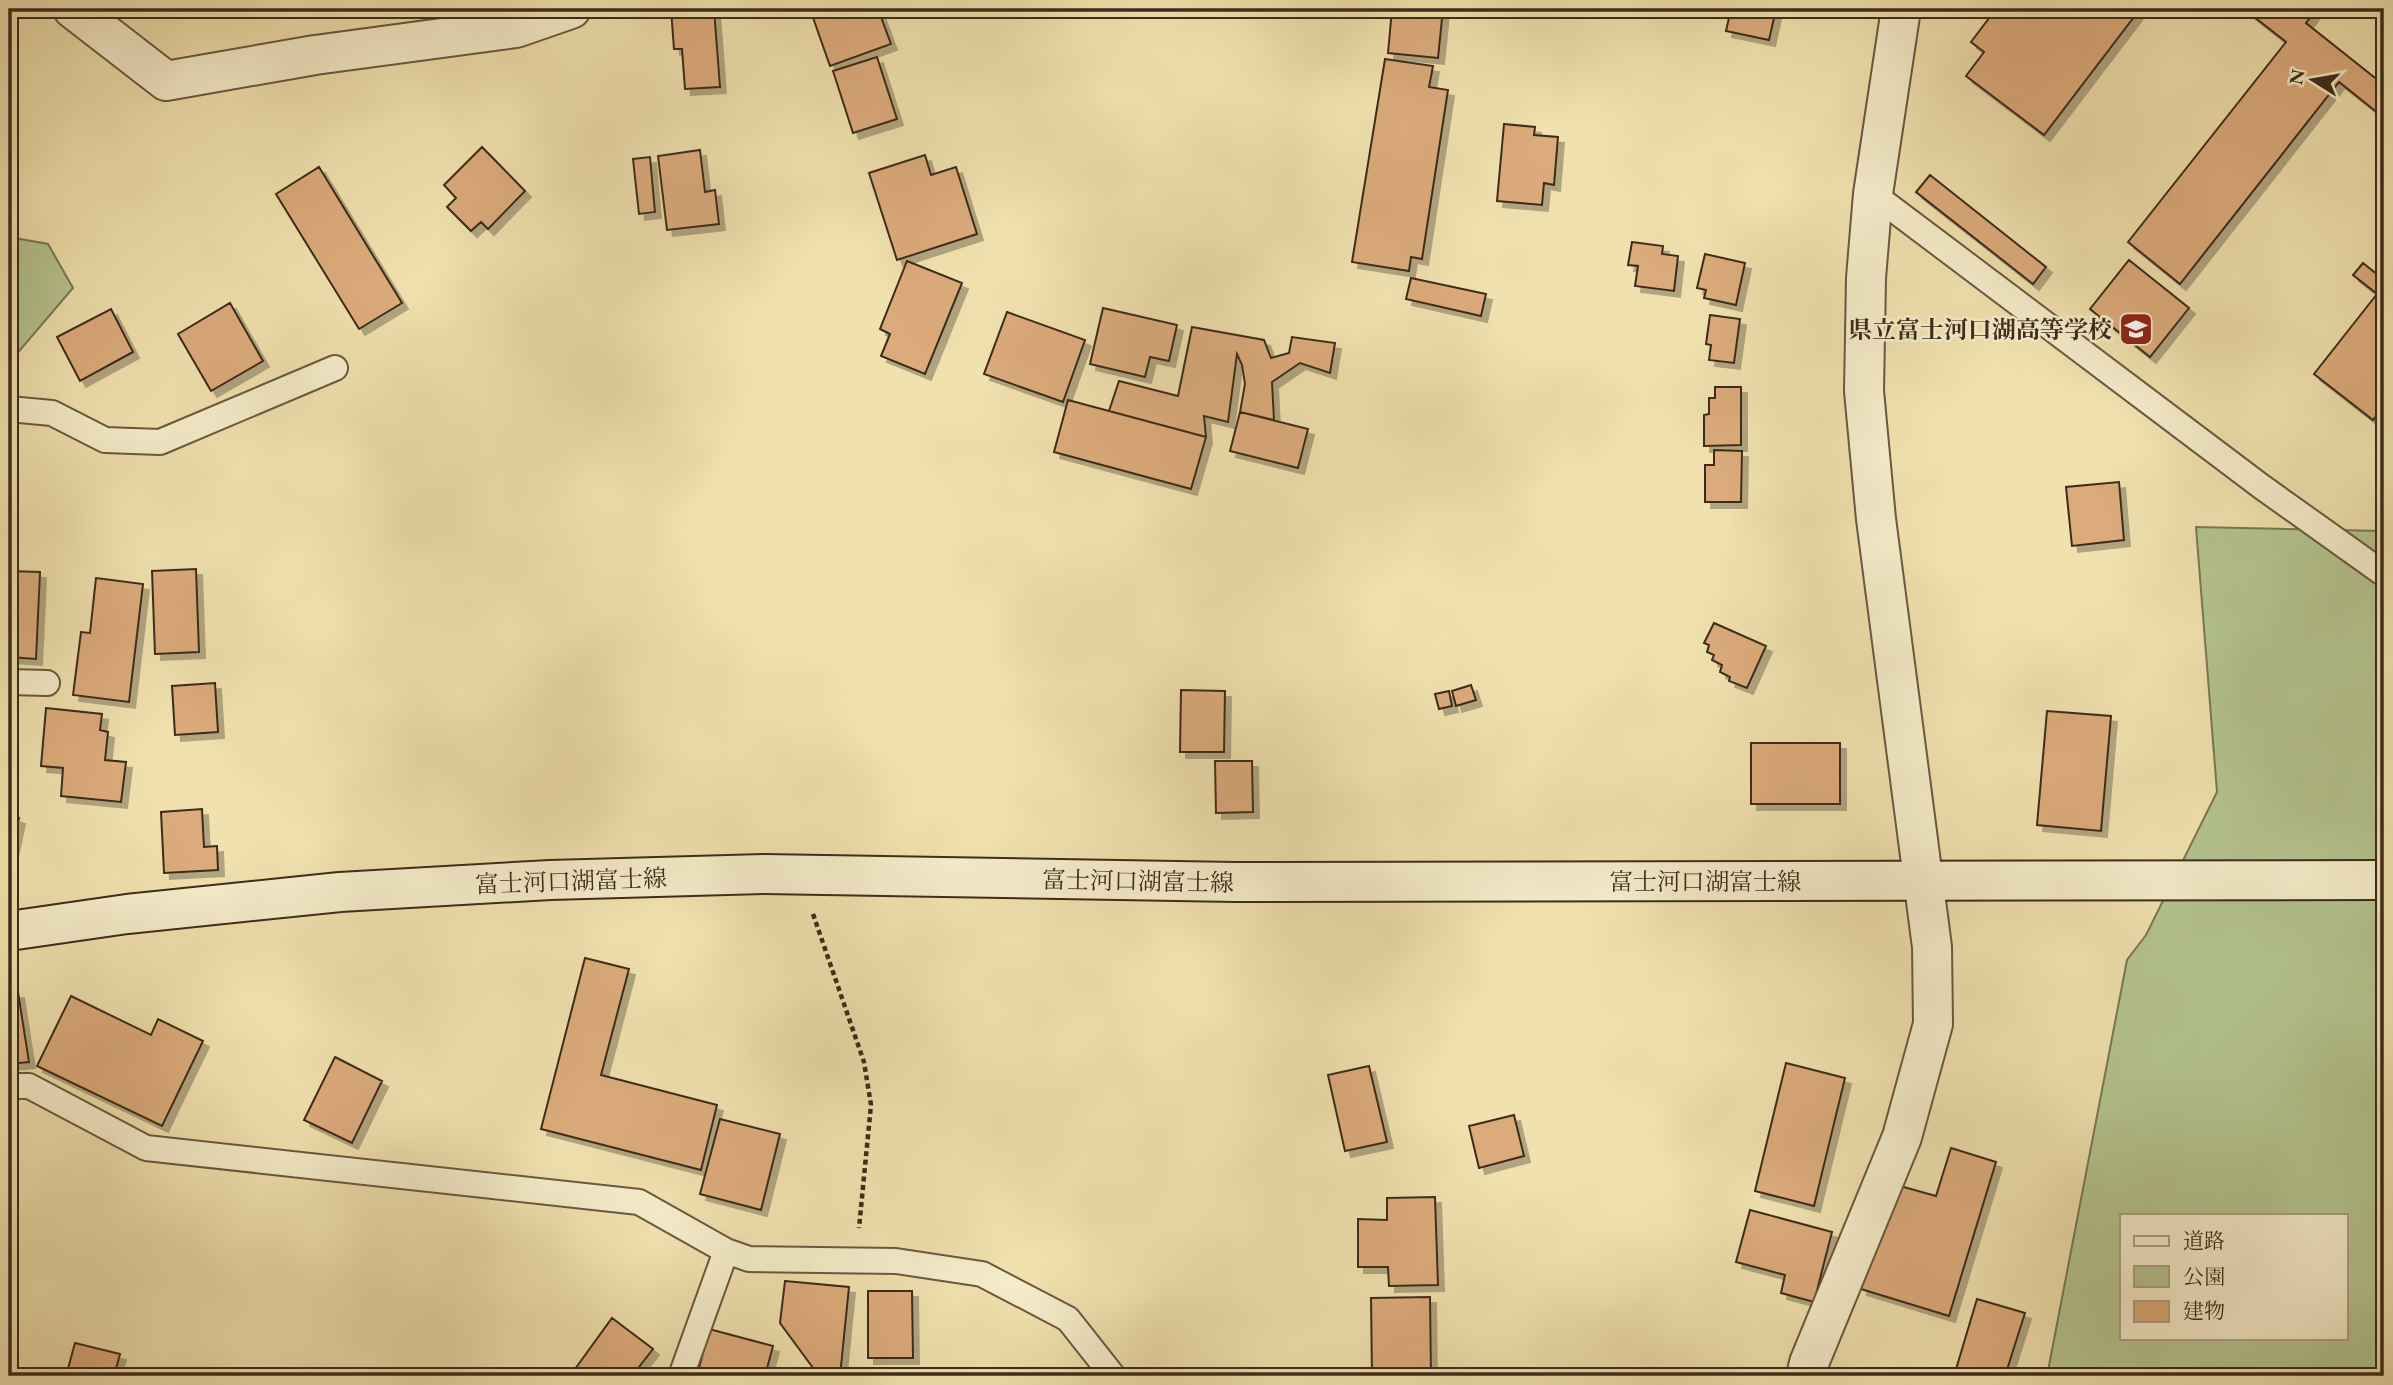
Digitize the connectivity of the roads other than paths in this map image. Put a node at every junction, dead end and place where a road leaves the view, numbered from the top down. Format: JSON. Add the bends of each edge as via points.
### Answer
{"nodes":[{"id":1,"x":73,"y":9,"type":"edge"},
{"id":2,"x":571,"y":9,"type":"edge"},
{"id":3,"x":1901,"y":9,"type":"edge"},
{"id":4,"x":1873,"y":194,"type":"junction"},
{"id":5,"x":335,"y":369,"type":"dead end"},
{"id":6,"x":9,"y":409,"type":"edge"},
{"id":7,"x":2384,"y":574,"type":"edge"},
{"id":8,"x":9,"y":682,"type":"edge"},
{"id":9,"x":47,"y":682,"type":"dead end"},
{"id":10,"x":2384,"y":880,"type":"edge"},
{"id":11,"x":1924,"y":881,"type":"junction"},
{"id":12,"x":2270,"y":881,"type":"junction"},
{"id":13,"x":2384,"y":893,"type":"edge"},
{"id":14,"x":9,"y":931,"type":"edge"},
{"id":15,"x":9,"y":1086,"type":"edge"},
{"id":16,"x":726,"y":1251,"type":"junction"},
{"id":17,"x":681,"y":1376,"type":"edge"},
{"id":18,"x":1113,"y":1376,"type":"edge"},
{"id":19,"x":1806,"y":1376,"type":"edge"}],
"edges":[{"from":1,"to":2,"type":"main road","via":[[166,81],[516,27]]},
{"from":3,"to":4,"type":"main road"},
{"from":4,"to":7,"type":"lane"},
{"from":4,"to":11,"type":"main road","via":[[1864,391],[1876,519]]},
{"from":5,"to":6,"type":"lane","via":[[160,442],[105,440],[52,413]]},
{"from":8,"to":9,"type":"lane"},
{"from":10,"to":12,"type":"main road","name":"富士河口湖富士線"},
{"from":11,"to":12,"type":"main road","name":"富士河口湖富士線"},
{"from":11,"to":14,"type":"main road","name":"富士河口湖富士線","via":[[1235,882],[799,875],[550,880],[340,892]]},
{"from":11,"to":19,"type":"main road","via":[[1932,947],[1933,1024],[1902,1137]]},
{"from":12,"to":13,"type":"main road","name":"富士河口湖富士線"},
{"from":15,"to":16,"type":"lane","via":[[29,1086],[146,1148],[639,1202]]},
{"from":16,"to":17,"type":"lane"},
{"from":16,"to":18,"type":"lane","via":[[749,1259],[895,1261],[982,1274],[1068,1319]]}]}
